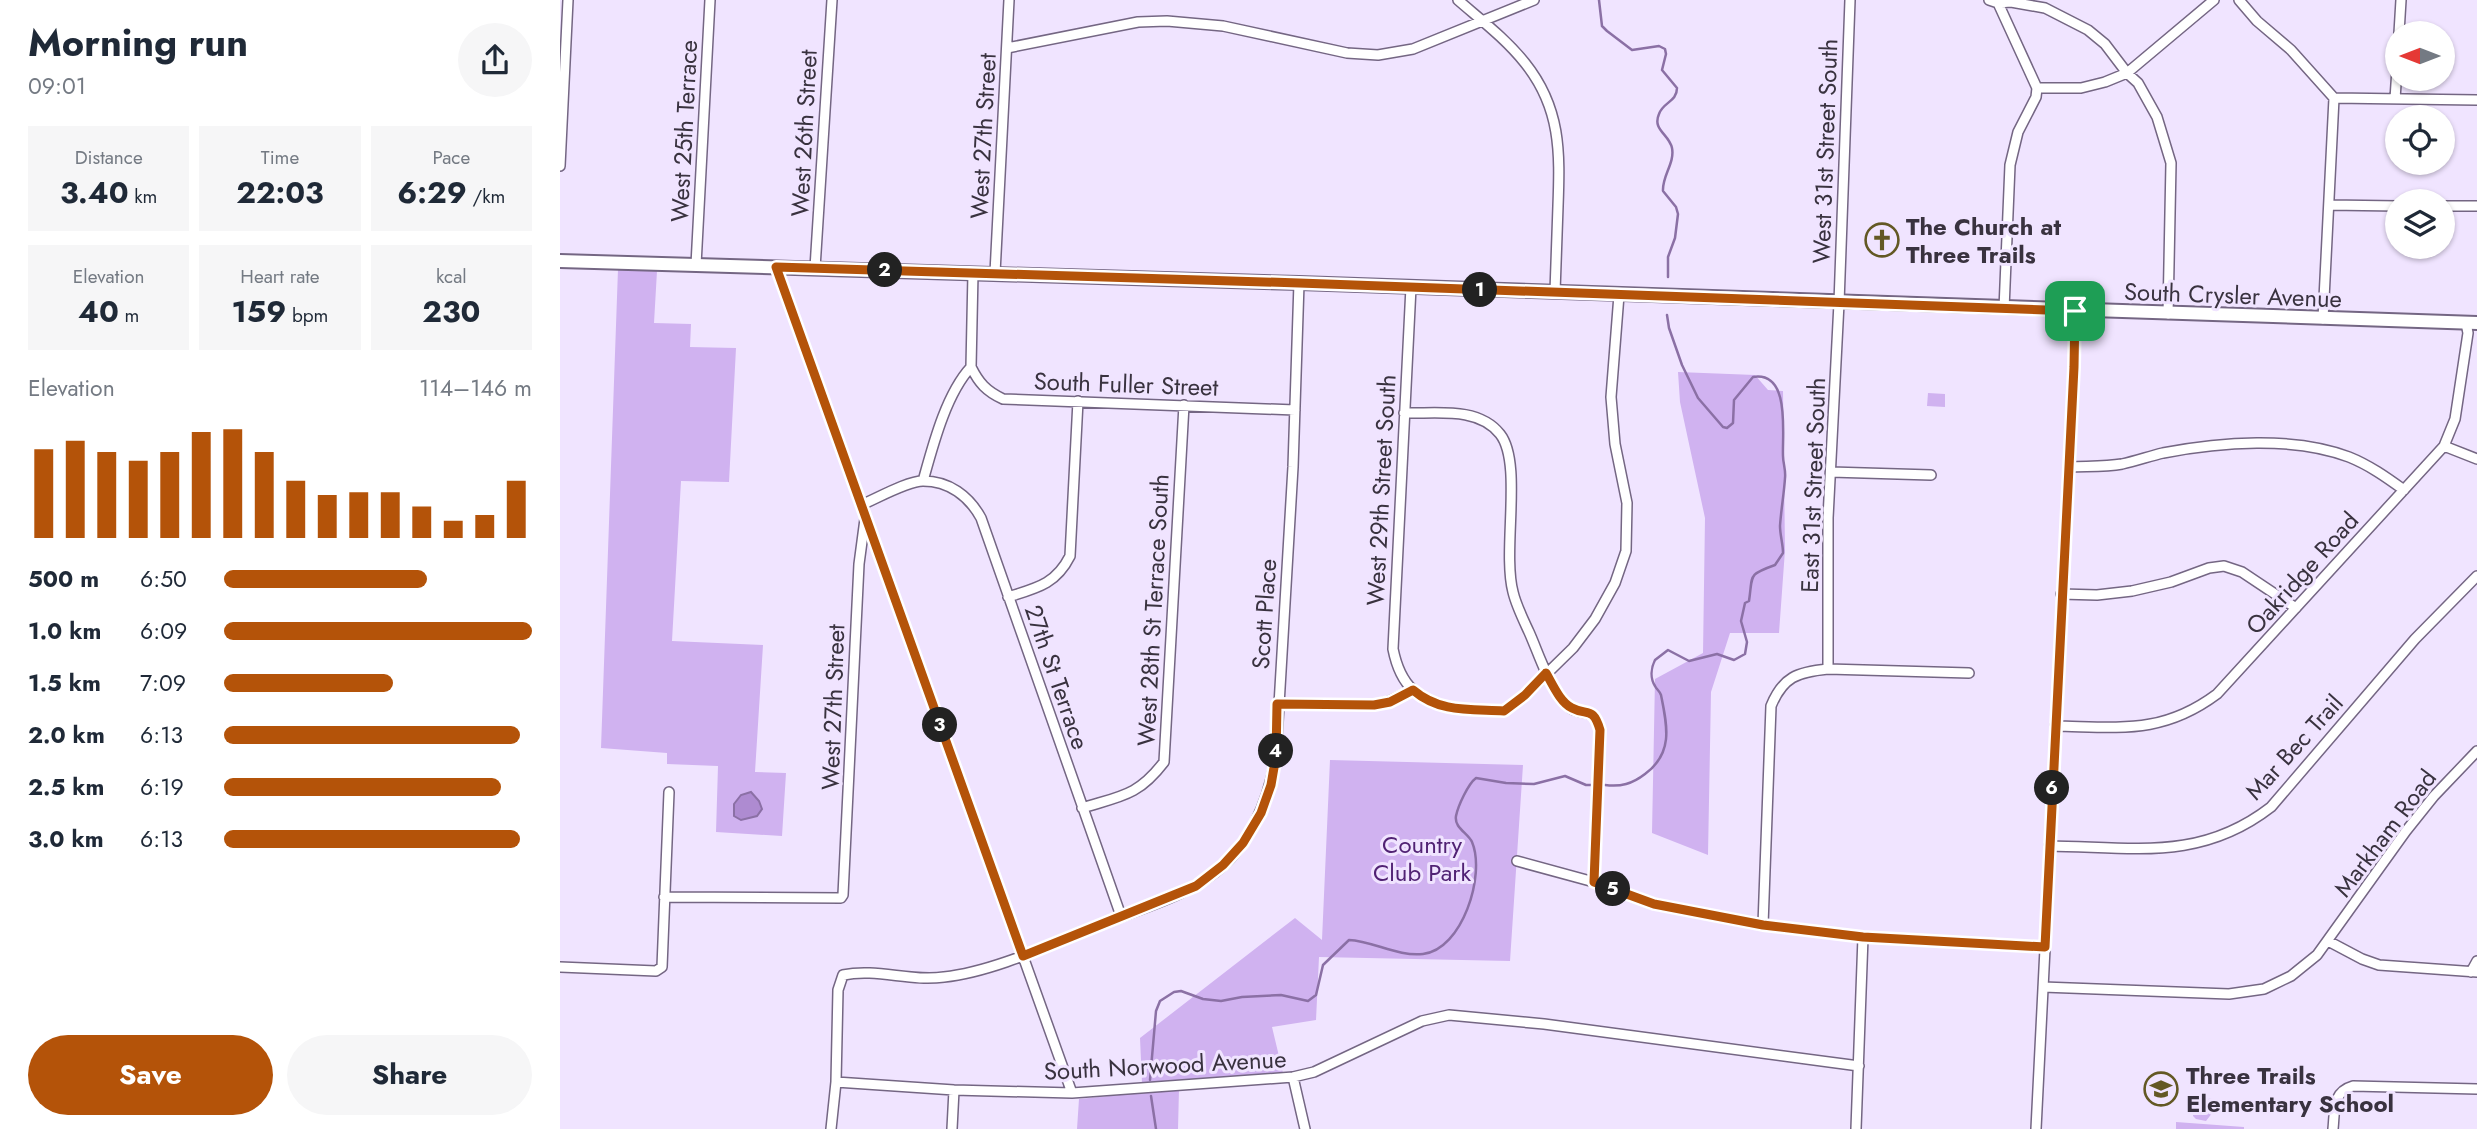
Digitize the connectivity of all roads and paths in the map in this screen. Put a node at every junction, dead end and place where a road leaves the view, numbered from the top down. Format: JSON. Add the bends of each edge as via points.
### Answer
{"nodes":[{"id":1,"x":568,"y":0,"type":"edge"},
{"id":2,"x":710,"y":0,"type":"edge"},
{"id":3,"x":832,"y":0,"type":"edge"},
{"id":4,"x":1009,"y":0,"type":"edge"},
{"id":5,"x":1458,"y":0,"type":"edge"},
{"id":6,"x":1534,"y":0,"type":"edge"},
{"id":7,"x":1850,"y":0,"type":"edge"},
{"id":8,"x":2214,"y":0,"type":"edge"},
{"id":9,"x":2239,"y":0,"type":"edge"},
{"id":10,"x":2401,"y":0,"type":"edge"},
{"id":11,"x":1993,"y":2,"type":"edge"},
{"id":12,"x":2400,"y":21,"type":"edge"},
{"id":13,"x":1483,"y":22,"type":"junction"},
{"id":14,"x":1007,"y":48,"type":"junction"},
{"id":15,"x":2127,"y":73,"type":"junction"},
{"id":16,"x":2037,"y":88,"type":"junction"},
{"id":17,"x":2396,"y":91,"type":"edge"},
{"id":18,"x":2334,"y":98,"type":"junction"},
{"id":19,"x":2395,"y":99,"type":"junction"},
{"id":20,"x":2477,"y":100,"type":"edge"},
{"id":21,"x":560,"y":166,"type":"edge"},
{"id":22,"x":2329,"y":205,"type":"junction"},
{"id":23,"x":2385,"y":206,"type":"edge"},
{"id":24,"x":2455,"y":206,"type":"edge"},
{"id":25,"x":2477,"y":206,"type":"edge"},
{"id":26,"x":560,"y":261,"type":"edge"},
{"id":27,"x":696,"y":265,"type":"junction"},
{"id":28,"x":776,"y":267,"type":"junction"},
{"id":29,"x":816,"y":268,"type":"junction"},
{"id":30,"x":973,"y":273,"type":"junction"},
{"id":31,"x":995,"y":273,"type":"junction"},
{"id":32,"x":1299,"y":283,"type":"junction"},
{"id":33,"x":1411,"y":287,"type":"junction"},
{"id":34,"x":1555,"y":292,"type":"junction"},
{"id":35,"x":1619,"y":295,"type":"junction"},
{"id":36,"x":1839,"y":303,"type":"junction"},
{"id":37,"x":2004,"y":309,"type":"junction"},
{"id":38,"x":2075,"y":311,"type":"junction"},
{"id":39,"x":2168,"y":314,"type":"junction"},
{"id":40,"x":2323,"y":319,"type":"junction"},
{"id":41,"x":2472,"y":323,"type":"edge"},
{"id":42,"x":971,"y":367,"type":"junction"},
{"id":43,"x":1077,"y":401,"type":"junction"},
{"id":44,"x":1184,"y":405,"type":"junction"},
{"id":45,"x":1294,"y":410,"type":"junction"},
{"id":46,"x":1404,"y":413,"type":"junction"},
{"id":47,"x":2444,"y":446,"type":"junction"},
{"id":48,"x":2477,"y":458,"type":"edge"},
{"id":49,"x":2069,"y":467,"type":"junction"},
{"id":50,"x":1830,"y":471,"type":"junction"},
{"id":51,"x":1931,"y":475,"type":"dead end"},
{"id":52,"x":923,"y":481,"type":"junction"},
{"id":53,"x":2403,"y":490,"type":"junction"},
{"id":54,"x":860,"y":505,"type":"junction"},
{"id":55,"x":865,"y":517,"type":"junction"},
{"id":56,"x":2477,"y":576,"type":"edge"},
{"id":57,"x":2061,"y":594,"type":"junction"},
{"id":58,"x":1009,"y":597,"type":"junction"},
{"id":59,"x":2296,"y":608,"type":"junction"},
{"id":60,"x":1828,"y":669,"type":"junction"},
{"id":61,"x":1546,"y":673,"type":"junction"},
{"id":62,"x":1969,"y":673,"type":"dead end"},
{"id":63,"x":1413,"y":690,"type":"junction"},
{"id":64,"x":1277,"y":704,"type":"junction"},
{"id":65,"x":2055,"y":726,"type":"junction"},
{"id":66,"x":2477,"y":751,"type":"edge"},
{"id":67,"x":668,"y":792,"type":"dead end"},
{"id":68,"x":1082,"y":808,"type":"junction"},
{"id":69,"x":2049,"y":846,"type":"junction"},
{"id":70,"x":1517,"y":861,"type":"dead end"},
{"id":71,"x":1594,"y":882,"type":"junction"},
{"id":72,"x":664,"y":897,"type":"junction"},
{"id":73,"x":1121,"y":916,"type":"junction"},
{"id":74,"x":1763,"y":925,"type":"junction"},
{"id":75,"x":1863,"y":937,"type":"junction"},
{"id":76,"x":2328,"y":941,"type":"junction"},
{"id":77,"x":2045,"y":947,"type":"junction"},
{"id":78,"x":1023,"y":956,"type":"junction"},
{"id":79,"x":2477,"y":961,"type":"edge"},
{"id":80,"x":560,"y":967,"type":"edge"},
{"id":81,"x":2474,"y":972,"type":"edge"},
{"id":82,"x":2043,"y":987,"type":"junction"},
{"id":83,"x":1859,"y":1066,"type":"junction"},
{"id":84,"x":1293,"y":1077,"type":"junction"},
{"id":85,"x":835,"y":1082,"type":"junction"},
{"id":86,"x":2477,"y":1089,"type":"edge"},
{"id":87,"x":954,"y":1090,"type":"junction"},
{"id":88,"x":1073,"y":1093,"type":"junction"},
{"id":89,"x":831,"y":1129,"type":"edge"},
{"id":90,"x":952,"y":1129,"type":"edge"},
{"id":91,"x":1305,"y":1129,"type":"edge"},
{"id":92,"x":1856,"y":1129,"type":"edge"},
{"id":93,"x":2036,"y":1129,"type":"edge"},
{"id":94,"x":2333,"y":1129,"type":"edge"}],
"edges":[{"from":1,"to":21,"type":"street"},
{"from":2,"to":27,"type":"street","name":"West 25th Terrace"},
{"from":3,"to":29,"type":"street","name":"West 26th Street"},
{"from":4,"to":14,"type":"street","name":"West 27th Street"},
{"from":5,"to":13,"type":"street"},
{"from":6,"to":13,"type":"street"},
{"from":7,"to":36,"type":"street","name":"West 31st Street South"},
{"from":8,"to":15,"type":"street"},
{"from":9,"to":18,"type":"street"},
{"from":10,"to":12,"type":"street"},
{"from":11,"to":15,"type":"street","via":[[2045,8],[2077,24],[2105,44]]},
{"from":11,"to":16,"type":"street"},
{"from":13,"to":14,"type":"street","via":[[1413,49],[1378,55],[1347,53],[1223,26],[1167,21],[1138,22]]},
{"from":13,"to":34,"type":"street","via":[[1527,65],[1554,116],[1560,156]]},
{"from":14,"to":31,"type":"street","name":"West 27th Street"},
{"from":15,"to":16,"type":"street","via":[[2081,89]]},
{"from":15,"to":39,"type":"street","via":[[2157,117],[2171,163]]},
{"from":16,"to":37,"type":"street","via":[[2010,165]]},
{"from":17,"to":19,"type":"street"},
{"from":18,"to":19,"type":"street"},
{"from":18,"to":22,"type":"street"},
{"from":19,"to":20,"type":"street"},
{"from":22,"to":23,"type":"street"},
{"from":22,"to":40,"type":"street"},
{"from":24,"to":25,"type":"street"},
{"from":26,"to":27,"type":"main road","name":"South Crysler Avenue"},
{"from":27,"to":28,"type":"main road","name":"South Crysler Avenue"},
{"from":28,"to":29,"type":"main road","name":"South Crysler Avenue"},
{"from":28,"to":54,"type":"street"},
{"from":29,"to":30,"type":"main road","name":"South Crysler Avenue"},
{"from":30,"to":31,"type":"main road","name":"South Crysler Avenue"},
{"from":30,"to":42,"type":"street"},
{"from":31,"to":32,"type":"main road","name":"South Crysler Avenue"},
{"from":32,"to":33,"type":"main road","name":"South Crysler Avenue"},
{"from":32,"to":45,"type":"street","name":"Scott Place"},
{"from":33,"to":34,"type":"main road","name":"South Crysler Avenue"},
{"from":33,"to":46,"type":"street","name":"West 29th Street South"},
{"from":34,"to":35,"type":"main road","name":"South Crysler Avenue"},
{"from":35,"to":36,"type":"main road","name":"South Crysler Avenue"},
{"from":35,"to":61,"type":"street","via":[[1611,397],[1627,503],[1626,551],[1595,619]]},
{"from":36,"to":37,"type":"main road","name":"South Crysler Avenue"},
{"from":36,"to":50,"type":"street","name":"East 31st Street South"},
{"from":37,"to":38,"type":"main road","name":"South Crysler Avenue"},
{"from":38,"to":39,"type":"main road","name":"South Crysler Avenue"},
{"from":38,"to":49,"type":"street"},
{"from":39,"to":40,"type":"main road","name":"South Crysler Avenue"},
{"from":40,"to":41,"type":"main road","name":"South Crysler Avenue"},
{"from":41,"to":47,"type":"street","name":"Oakridge Road","via":[[2455,419]]},
{"from":42,"to":43,"type":"street","name":"South Fuller Street","via":[[983,387],[1003,398]]},
{"from":42,"to":52,"type":"street","via":[[959,380]]},
{"from":43,"to":44,"type":"street","name":"South Fuller Street"},
{"from":43,"to":58,"type":"street","via":[[1070,556],[1052,580]]},
{"from":44,"to":45,"type":"street","name":"South Fuller Street"},
{"from":44,"to":68,"type":"street","name":"West 28th St Terrace South","via":[[1164,762],[1151,780],[1132,793]]},
{"from":45,"to":64,"type":"street","name":"Scott Place"},
{"from":46,"to":61,"type":"street","via":[[1472,416],[1492,426],[1506,443],[1511,463],[1511,585]]},
{"from":46,"to":63,"type":"street","name":"West 29th Street South","via":[[1393,649]]},
{"from":47,"to":48,"type":"street"},
{"from":47,"to":53,"type":"street","name":"Oakridge Road"},
{"from":49,"to":53,"type":"street","via":[[2121,464],[2216,445],[2290,444],[2349,457]]},
{"from":49,"to":57,"type":"street"},
{"from":50,"to":51,"type":"street"},
{"from":50,"to":60,"type":"street","name":"East 31st Street South"},
{"from":52,"to":54,"type":"street"},
{"from":52,"to":58,"type":"street","name":"27th St Terrace","via":[[954,489],[974,505]]},
{"from":53,"to":59,"type":"street","name":"Oakridge Road"},
{"from":54,"to":55,"type":"street"},
{"from":55,"to":72,"type":"street","name":"West 27th Street","via":[[841,898]]},
{"from":55,"to":78,"type":"street"},
{"from":56,"to":69,"type":"street","name":"Mar Bec Trail","via":[[2414,639],[2271,807],[2254,820],[2224,836],[2185,846]]},
{"from":57,"to":59,"type":"street","via":[[2132,591],[2224,566],[2242,572]]},
{"from":57,"to":65,"type":"street"},
{"from":58,"to":68,"type":"street","name":"27th St Terrace"},
{"from":59,"to":65,"type":"street","name":"Oakridge Road","via":[[2217,694],[2185,714],[2138,727]]},
{"from":60,"to":62,"type":"street"},
{"from":60,"to":74,"type":"street","via":[[1790,677],[1770,706]]},
{"from":61,"to":63,"type":"street","via":[[1504,711],[1443,707]]},
{"from":61,"to":71,"type":"street","via":[[1559,695],[1574,710],[1590,713],[1600,730]]},
{"from":63,"to":64,"type":"street","via":[[1374,705]]},
{"from":64,"to":73,"type":"street","name":"Scott Place","via":[[1271,785],[1243,843],[1196,886]]},
{"from":65,"to":69,"type":"street"},
{"from":66,"to":76,"type":"street","name":"Markham Road","via":[[2406,831]]},
{"from":67,"to":72,"type":"street"},
{"from":68,"to":73,"type":"street","name":"27th St Terrace"},
{"from":69,"to":77,"type":"street"},
{"from":70,"to":71,"type":"street"},
{"from":71,"to":74,"type":"street","via":[[1654,904]]},
{"from":72,"to":80,"type":"street","via":[[660,970]]},
{"from":73,"to":78,"type":"street","name":"Scott Place"},
{"from":74,"to":75,"type":"street"},
{"from":75,"to":77,"type":"street"},
{"from":75,"to":83,"type":"street"},
{"from":76,"to":81,"type":"street","via":[[2379,965]]},
{"from":76,"to":82,"type":"street","name":"Markham Road","via":[[2291,976],[2247,993]]},
{"from":77,"to":82,"type":"street"},
{"from":78,"to":85,"type":"street","name":"Scott Place","via":[[943,978],[860,971],[843,975],[838,989]]},
{"from":78,"to":88,"type":"street"},
{"from":79,"to":81,"type":"street"},
{"from":82,"to":93,"type":"street"},
{"from":83,"to":84,"type":"street","name":"South Norwood Avenue","via":[[1449,1016],[1422,1021],[1314,1072]]},
{"from":83,"to":92,"type":"street"},
{"from":84,"to":88,"type":"street","name":"South Norwood Avenue"},
{"from":84,"to":91,"type":"street"},
{"from":85,"to":87,"type":"street","name":"South Norwood Avenue"},
{"from":85,"to":89,"type":"street"},
{"from":86,"to":94,"type":"street","via":[[2353,1086],[2335,1099]]},
{"from":87,"to":88,"type":"street","name":"South Norwood Avenue"},
{"from":87,"to":90,"type":"street"}]}
